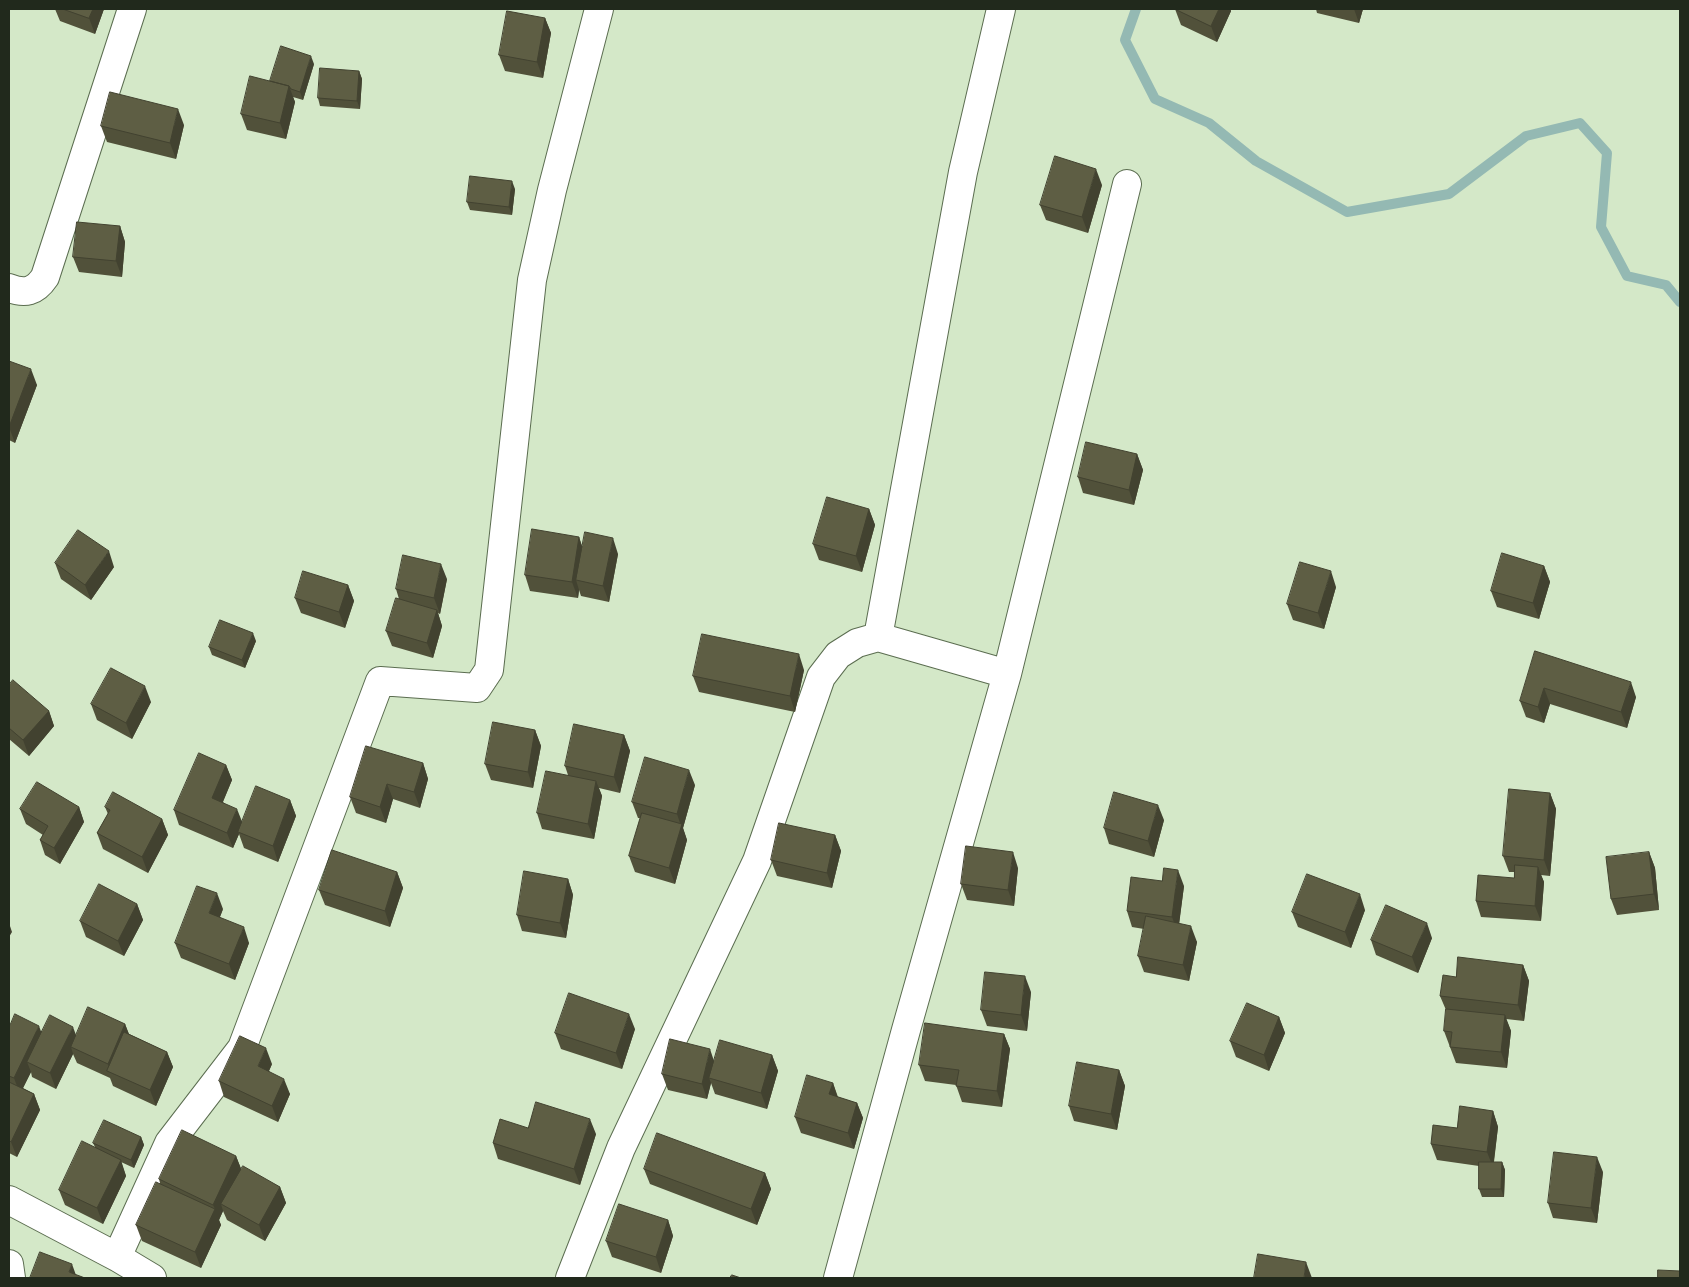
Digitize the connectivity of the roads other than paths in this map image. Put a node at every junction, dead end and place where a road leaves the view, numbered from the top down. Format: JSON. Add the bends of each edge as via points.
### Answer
{"nodes":[{"id":1,"x":132,"y":9,"type":"edge"},
{"id":2,"x":599,"y":9,"type":"edge"},
{"id":3,"x":1001,"y":9,"type":"edge"},
{"id":4,"x":1127,"y":184,"type":"dead end"},
{"id":5,"x":9,"y":288,"type":"edge"},
{"id":6,"x":878,"y":637,"type":"junction"},
{"id":7,"x":1007,"y":674,"type":"junction"},
{"id":8,"x":9,"y":1200,"type":"edge"},
{"id":9,"x":117,"y":1257,"type":"junction"},
{"id":10,"x":9,"y":1264,"type":"edge"},
{"id":11,"x":12,"y":1278,"type":"edge"},
{"id":12,"x":152,"y":1278,"type":"edge"},
{"id":13,"x":570,"y":1278,"type":"edge"},
{"id":14,"x":838,"y":1278,"type":"edge"}],
"edges":[{"from":1,"to":5,"type":"street","via":[[45,277],[33,290]]},
{"from":2,"to":9,"type":"street","via":[[532,280],[489,670],[477,688],[380,681],[242,1048],[169,1143]]},
{"from":3,"to":6,"type":"street","via":[[963,172]]},
{"from":4,"to":7,"type":"street"},
{"from":6,"to":7,"type":"street"},
{"from":6,"to":13,"type":"street","via":[[857,643],[838,655],[821,677],[757,861],[621,1148]]},
{"from":7,"to":14,"type":"street"},
{"from":8,"to":9,"type":"street"},
{"from":9,"to":12,"type":"street"},
{"from":10,"to":11,"type":"street"}]}
